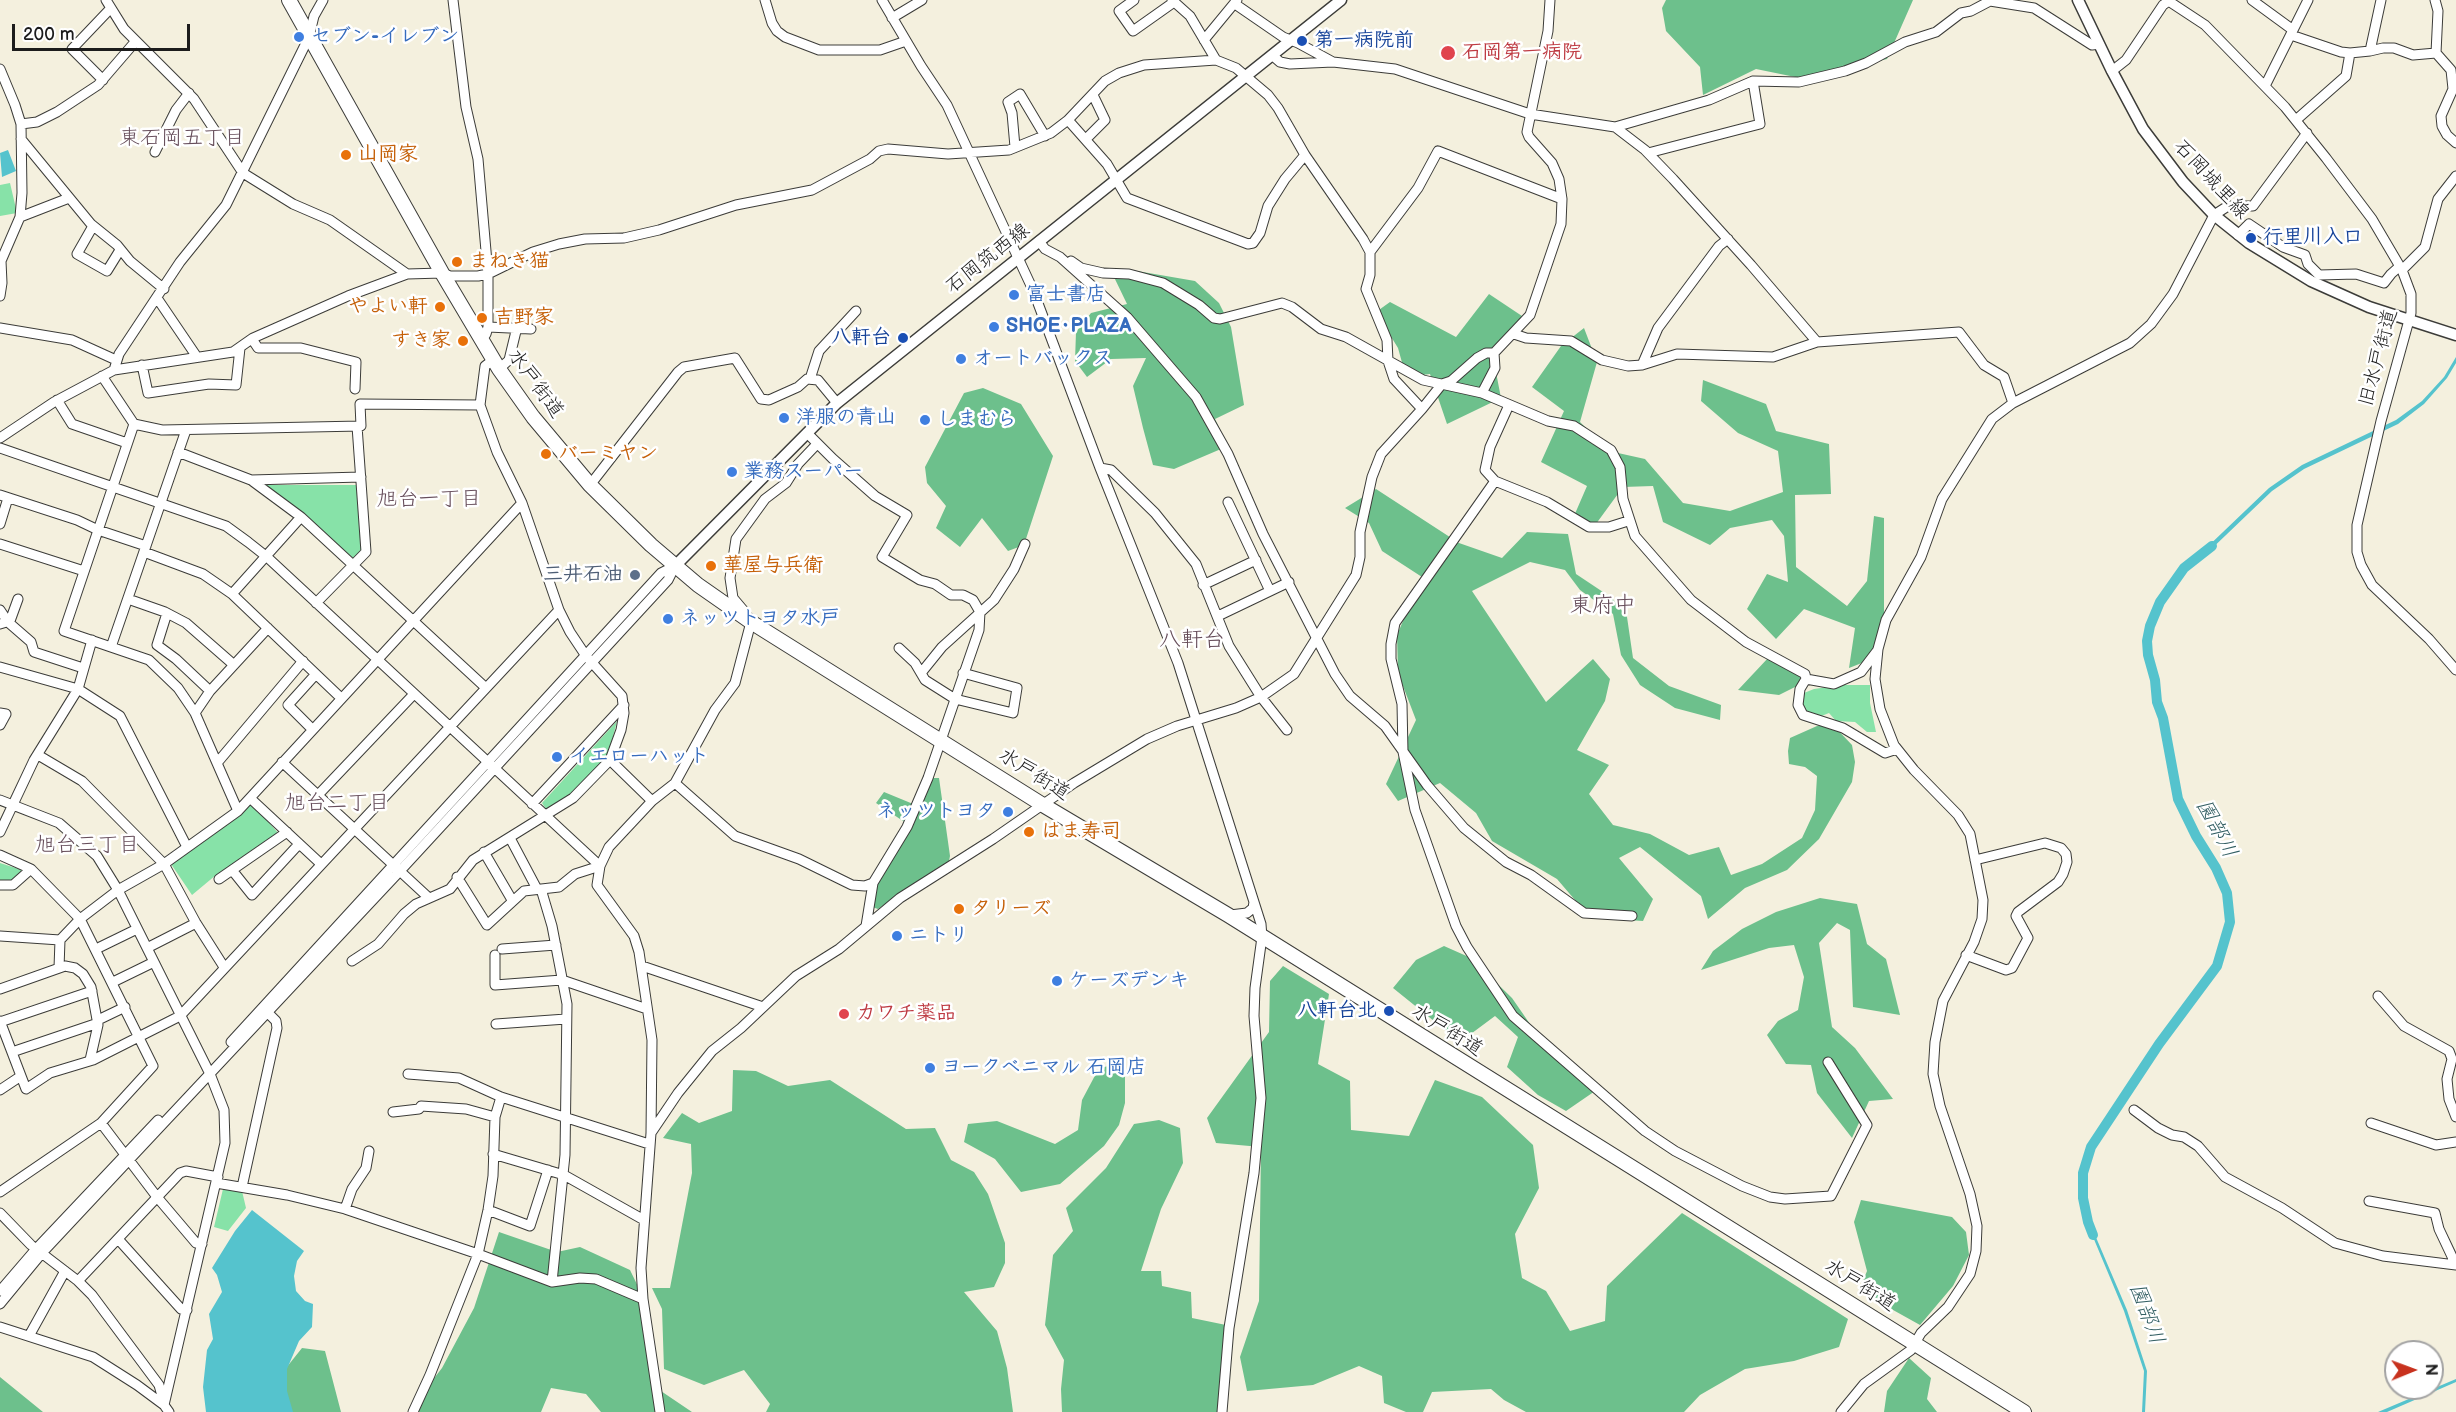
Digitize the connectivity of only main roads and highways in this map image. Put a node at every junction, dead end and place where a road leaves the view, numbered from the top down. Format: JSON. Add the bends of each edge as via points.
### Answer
{"nodes":[{"id":1,"x":289,"y":0,"type":"edge"},
{"id":2,"x":1341,"y":0,"type":"edge"},
{"id":3,"x":2078,"y":0,"type":"edge"},
{"id":4,"x":2455,"y":332,"type":"edge"},
{"id":5,"x":675,"y":566,"type":"junction"},
{"id":6,"x":2024,"y":1412,"type":"edge"}],
"edges":[{"from":1,"to":5,"type":"highway","name":"水戸街道","via":[[496,364],[590,485]]},
{"from":2,"to":5,"type":"main road","name":"石岡筑西線","via":[[837,403]]},
{"from":3,"to":4,"type":"main road","name":"石岡城里線","via":[[2152,142],[2214,215],[2312,282],[2358,303]]},
{"from":5,"to":6,"type":"highway","name":"水戸街道","via":[[747,619],[1042,805],[1228,915]]}]}
